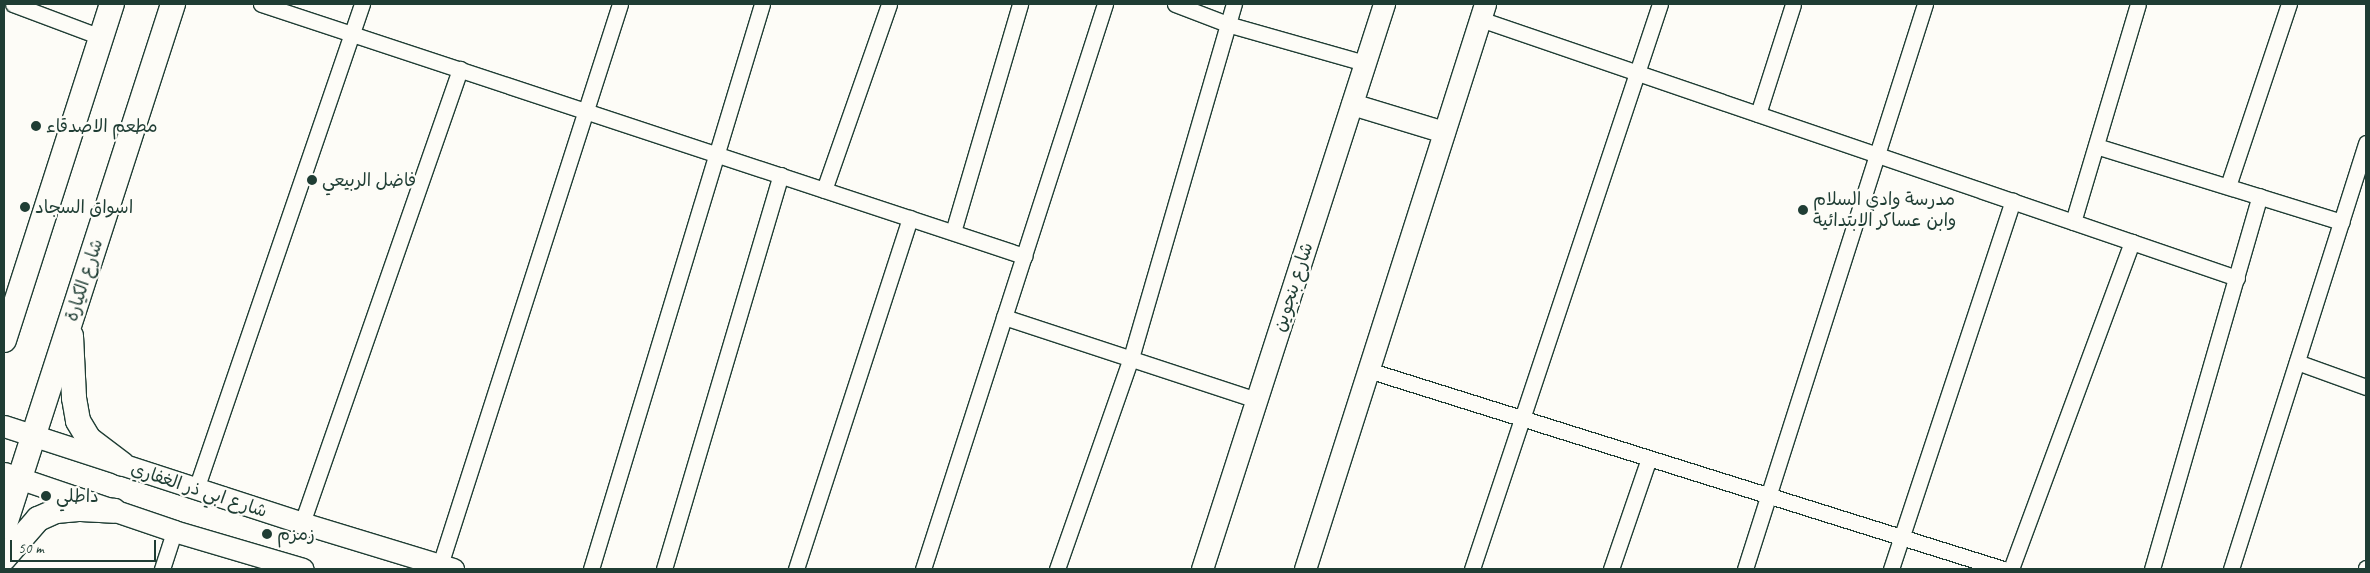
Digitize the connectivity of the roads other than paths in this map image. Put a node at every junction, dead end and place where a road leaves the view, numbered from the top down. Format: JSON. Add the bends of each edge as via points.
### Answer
{"nodes":[{"id":1,"x":13,"y":4,"type":"edge"},
{"id":2,"x":112,"y":4,"type":"edge"},
{"id":3,"x":173,"y":4,"type":"edge"},
{"id":4,"x":261,"y":4,"type":"edge"},
{"id":5,"x":362,"y":4,"type":"edge"},
{"id":6,"x":620,"y":4,"type":"edge"},
{"id":7,"x":762,"y":4,"type":"edge"},
{"id":8,"x":888,"y":4,"type":"edge"},
{"id":9,"x":1020,"y":4,"type":"edge"},
{"id":10,"x":1105,"y":4,"type":"edge"},
{"id":11,"x":1176,"y":4,"type":"edge"},
{"id":12,"x":1234,"y":4,"type":"edge"},
{"id":13,"x":1384,"y":4,"type":"edge"},
{"id":14,"x":1660,"y":4,"type":"edge"},
{"id":15,"x":1793,"y":4,"type":"edge"},
{"id":16,"x":1924,"y":4,"type":"edge"},
{"id":17,"x":2138,"y":4,"type":"edge"},
{"id":18,"x":2289,"y":4,"type":"edge"},
{"id":19,"x":1482,"y":11,"type":"edge"},
{"id":20,"x":1227,"y":24,"type":"junction"},
{"id":21,"x":353,"y":34,"type":"junction"},
{"id":22,"x":101,"y":37,"type":"junction"},
{"id":23,"x":1365,"y":62,"type":"junction"},
{"id":24,"x":460,"y":69,"type":"junction"},
{"id":25,"x":1637,"y":73,"type":"junction"},
{"id":26,"x":1352,"y":104,"type":"junction"},
{"id":27,"x":586,"y":111,"type":"junction"},
{"id":28,"x":1758,"y":114,"type":"junction"},
{"id":29,"x":1444,"y":132,"type":"junction"},
{"id":30,"x":2366,"y":144,"type":"edge"},
{"id":31,"x":2096,"y":146,"type":"junction"},
{"id":32,"x":717,"y":154,"type":"junction"},
{"id":33,"x":1877,"y":155,"type":"junction"},
{"id":34,"x":781,"y":175,"type":"junction"},
{"id":35,"x":2228,"y":186,"type":"junction"},
{"id":36,"x":824,"y":190,"type":"junction"},
{"id":37,"x":2260,"y":196,"type":"junction"},
{"id":38,"x":2013,"y":201,"type":"junction"},
{"id":39,"x":910,"y":218,"type":"junction"},
{"id":40,"x":2073,"y":222,"type":"junction"},
{"id":41,"x":2342,"y":222,"type":"junction"},
{"id":42,"x":953,"y":232,"type":"junction"},
{"id":43,"x":2132,"y":242,"type":"junction"},
{"id":44,"x":1024,"y":256,"type":"junction"},
{"id":45,"x":2237,"y":278,"type":"junction"},
{"id":46,"x":1004,"y":317,"type":"junction"},
{"id":47,"x":70,"y":321,"type":"junction"},
{"id":48,"x":7,"y":322,"type":"edge"},
{"id":49,"x":4,"y":340,"type":"edge"},
{"id":50,"x":1131,"y":358,"type":"junction"},
{"id":51,"x":2297,"y":362,"type":"junction"},
{"id":52,"x":1368,"y":370,"type":"junction"},
{"id":53,"x":2366,"y":387,"type":"edge"},
{"id":54,"x":1257,"y":400,"type":"junction"},
{"id":55,"x":1522,"y":418,"type":"junction"},
{"id":56,"x":4,"y":426,"type":"edge"},
{"id":57,"x":34,"y":435,"type":"junction"},
{"id":58,"x":1649,"y":458,"type":"junction"},
{"id":59,"x":122,"y":464,"type":"junction"},
{"id":60,"x":12,"y":476,"type":"edge"},
{"id":61,"x":196,"y":489,"type":"junction"},
{"id":62,"x":1769,"y":496,"type":"junction"},
{"id":63,"x":114,"y":510,"type":"junction"},
{"id":64,"x":302,"y":523,"type":"junction"},
{"id":65,"x":4,"y":527,"type":"edge"},
{"id":66,"x":174,"y":531,"type":"junction"},
{"id":67,"x":1902,"y":538,"type":"junction"},
{"id":68,"x":4,"y":558,"type":"edge"},
{"id":69,"x":1963,"y":563,"type":"edge"},
{"id":70,"x":446,"y":567,"type":"edge"},
{"id":71,"x":162,"y":569,"type":"edge"},
{"id":72,"x":299,"y":569,"type":"edge"},
{"id":73,"x":592,"y":569,"type":"edge"},
{"id":74,"x":664,"y":569,"type":"edge"},
{"id":75,"x":796,"y":569,"type":"edge"},
{"id":76,"x":923,"y":569,"type":"edge"},
{"id":77,"x":1057,"y":569,"type":"edge"},
{"id":78,"x":1202,"y":569,"type":"edge"},
{"id":79,"x":1305,"y":569,"type":"edge"},
{"id":80,"x":1472,"y":569,"type":"edge"},
{"id":81,"x":1611,"y":569,"type":"edge"},
{"id":82,"x":1746,"y":569,"type":"edge"},
{"id":83,"x":1891,"y":569,"type":"edge"},
{"id":84,"x":2003,"y":569,"type":"edge"},
{"id":85,"x":2012,"y":569,"type":"edge"},
{"id":86,"x":2152,"y":569,"type":"edge"},
{"id":87,"x":2231,"y":569,"type":"edge"}],
"edges":[{"from":1,"to":22,"type":"street"},
{"from":2,"to":22,"type":"main road"},
{"from":3,"to":47,"type":"main road","name":"شارع الكيارة"},
{"from":4,"to":21,"type":"street"},
{"from":5,"to":21,"type":"street"},
{"from":6,"to":27,"type":"street"},
{"from":7,"to":32,"type":"street"},
{"from":8,"to":36,"type":"street"},
{"from":9,"to":42,"type":"street"},
{"from":10,"to":44,"type":"street"},
{"from":11,"to":20,"type":"street"},
{"from":12,"to":20,"type":"street"},
{"from":13,"to":23,"type":"street","name":"شارع بنجوين"},
{"from":14,"to":25,"type":"street"},
{"from":15,"to":28,"type":"street"},
{"from":16,"to":33,"type":"street"},
{"from":17,"to":31,"type":"street"},
{"from":18,"to":35,"type":"street"},
{"from":19,"to":25,"type":"street"},
{"from":19,"to":29,"type":"street"},
{"from":20,"to":23,"type":"street"},
{"from":20,"to":50,"type":"street"},
{"from":21,"to":24,"type":"street"},
{"from":21,"to":61,"type":"street"},
{"from":22,"to":48,"type":"main road"},
{"from":23,"to":26,"type":"street","name":"شارع بنجوين"},
{"from":24,"to":27,"type":"street"},
{"from":24,"to":64,"type":"street"},
{"from":25,"to":28,"type":"street"},
{"from":25,"to":55,"type":"street"},
{"from":26,"to":29,"type":"street"},
{"from":26,"to":54,"type":"street","name":"شارع بنجوين"},
{"from":27,"to":32,"type":"street"},
{"from":27,"to":70,"type":"street"},
{"from":28,"to":33,"type":"street"},
{"from":29,"to":52,"type":"street"},
{"from":30,"to":41,"type":"street"},
{"from":31,"to":35,"type":"street"},
{"from":31,"to":40,"type":"street"},
{"from":32,"to":34,"type":"street"},
{"from":32,"to":73,"type":"street"},
{"from":33,"to":38,"type":"street"},
{"from":33,"to":62,"type":"street"},
{"from":34,"to":36,"type":"street"},
{"from":34,"to":74,"type":"street"},
{"from":35,"to":37,"type":"street"},
{"from":36,"to":39,"type":"street"},
{"from":37,"to":41,"type":"street"},
{"from":37,"to":45,"type":"street"},
{"from":38,"to":40,"type":"street"},
{"from":38,"to":67,"type":"street"},
{"from":39,"to":42,"type":"street"},
{"from":39,"to":75,"type":"street"},
{"from":40,"to":43,"type":"street"},
{"from":41,"to":51,"type":"street"},
{"from":42,"to":44,"type":"street"},
{"from":43,"to":45,"type":"street"},
{"from":43,"to":85,"type":"street"},
{"from":44,"to":46,"type":"street"},
{"from":45,"to":86,"type":"street"},
{"from":46,"to":50,"type":"street"},
{"from":46,"to":76,"type":"street"},
{"from":47,"to":57,"type":"main road","name":"شارع الكيارة"},
{"from":47,"to":59,"type":"main road","via":[[78,421],[89,440]]},
{"from":48,"to":49,"type":"main road"},
{"from":50,"to":54,"type":"street"},
{"from":50,"to":77,"type":"street"},
{"from":51,"to":53,"type":"street"},
{"from":51,"to":87,"type":"street"},
{"from":52,"to":55,"type":"street"},
{"from":52,"to":79,"type":"street"},
{"from":54,"to":78,"type":"street","name":"شارع بنجوين"},
{"from":55,"to":58,"type":"street"},
{"from":55,"to":80,"type":"street"},
{"from":56,"to":57,"type":"street","name":"شارع ابي ذر الغفاري"},
{"from":57,"to":59,"type":"street","name":"شارع ابي ذر الغفاري"},
{"from":57,"to":60,"type":"main road","name":"شارع الكيارة"},
{"from":58,"to":62,"type":"street"},
{"from":58,"to":81,"type":"street"},
{"from":59,"to":61,"type":"street","name":"شارع ابي ذر الغفاري"},
{"from":60,"to":63,"type":"street"},
{"from":60,"to":65,"type":"main road","name":"شارع الكيارة"},
{"from":61,"to":64,"type":"street","name":"شارع ابي ذر الغفاري"},
{"from":62,"to":67,"type":"street"},
{"from":62,"to":82,"type":"street"},
{"from":63,"to":66,"type":"street"},
{"from":63,"to":68,"type":"main road","via":[[56,511],[38,519]]},
{"from":64,"to":70,"type":"street","name":"شارع ابي ذر الغفاري"},
{"from":66,"to":71,"type":"street"},
{"from":66,"to":72,"type":"street"},
{"from":67,"to":69,"type":"street"},
{"from":67,"to":83,"type":"street"},
{"from":69,"to":84,"type":"street"}]}
